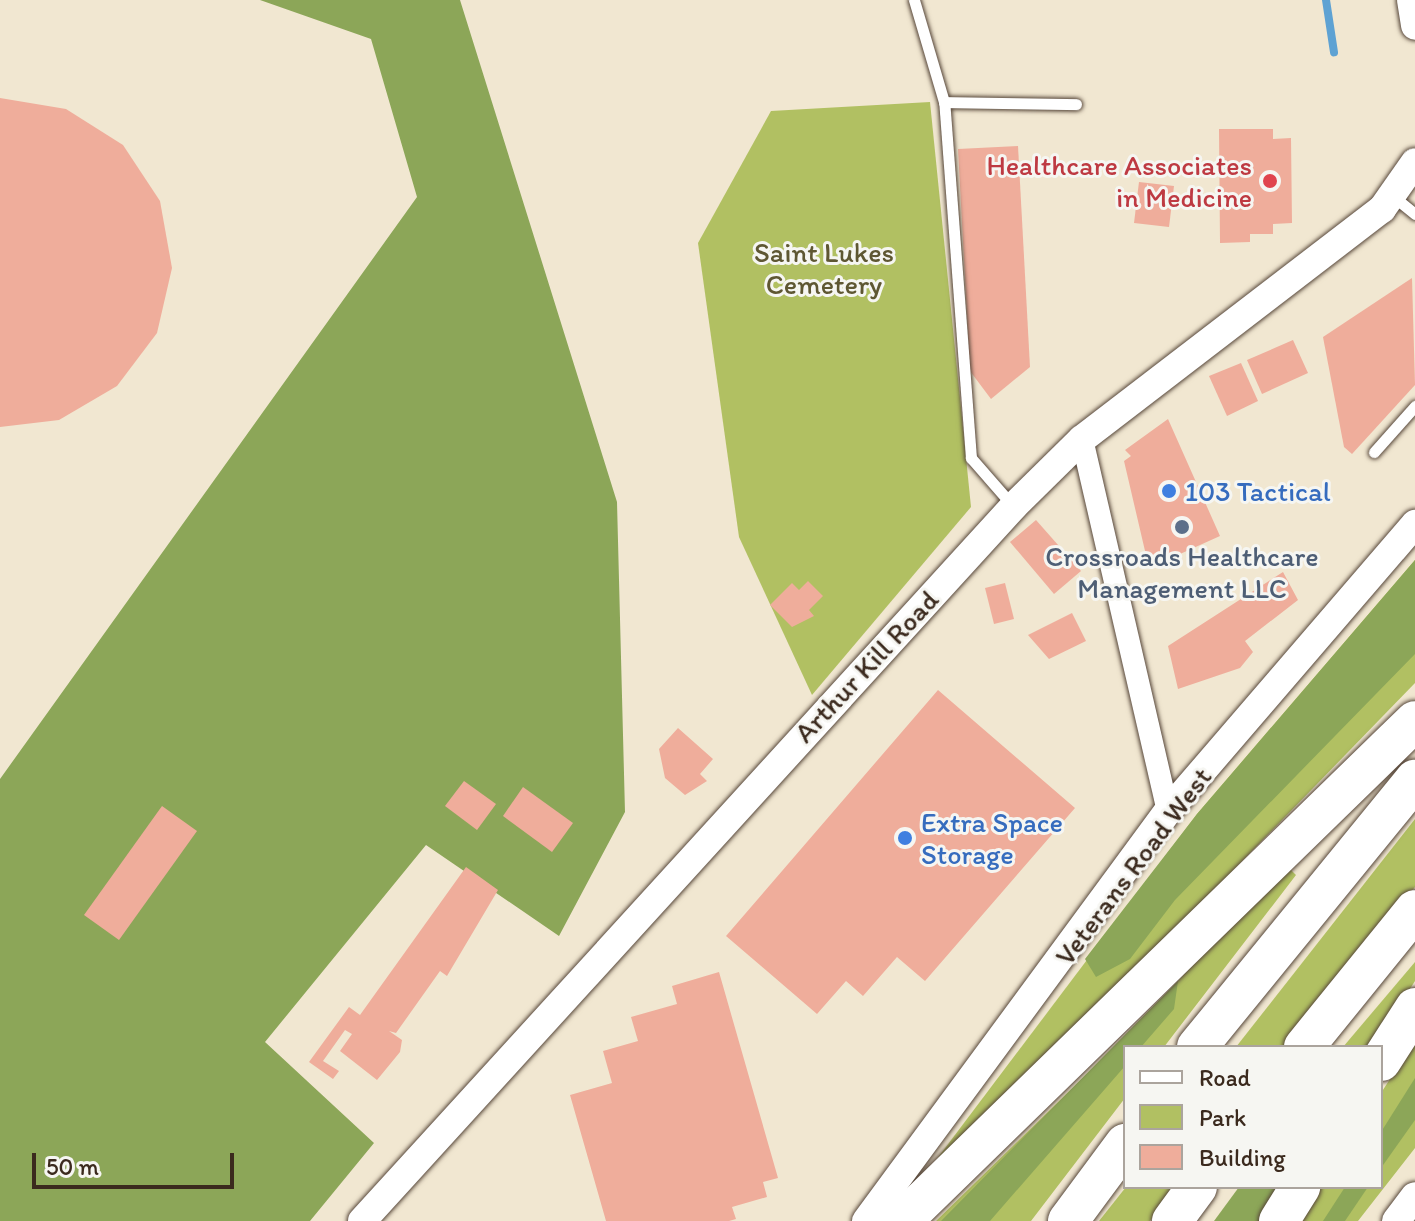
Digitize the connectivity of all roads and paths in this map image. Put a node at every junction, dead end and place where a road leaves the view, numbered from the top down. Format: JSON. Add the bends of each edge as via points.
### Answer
{"nodes":[{"id":1,"x":914,"y":0,"type":"edge"},
{"id":2,"x":1411,"y":0,"type":"edge"},
{"id":3,"x":1415,"y":26,"type":"edge"},
{"id":4,"x":944,"y":102,"type":"junction"},
{"id":5,"x":1076,"y":104,"type":"dead end"},
{"id":6,"x":1415,"y":162,"type":"edge"},
{"id":7,"x":1393,"y":196,"type":"junction"},
{"id":8,"x":1415,"y":214,"type":"edge"},
{"id":9,"x":1415,"y":406,"type":"edge"},
{"id":10,"x":1082,"y":439,"type":"junction"},
{"id":11,"x":1374,"y":452,"type":"dead end"},
{"id":12,"x":1014,"y":506,"type":"junction"},
{"id":13,"x":1415,"y":524,"type":"edge"},
{"id":14,"x":1415,"y":721,"type":"edge"},
{"id":15,"x":1415,"y":780,"type":"edge"},
{"id":16,"x":1168,"y":811,"type":"junction"},
{"id":17,"x":1415,"y":910,"type":"edge"},
{"id":18,"x":1415,"y":1008,"type":"edge"},
{"id":19,"x":1199,"y":1045,"type":"edge"},
{"id":20,"x":1306,"y":1045,"type":"edge"},
{"id":21,"x":1383,"y":1058,"type":"edge"},
{"id":22,"x":1123,"y":1147,"type":"edge"},
{"id":23,"x":1196,"y":1189,"type":"edge"},
{"id":24,"x":1299,"y":1189,"type":"edge"},
{"id":25,"x":1415,"y":1196,"type":"edge"},
{"id":26,"x":362,"y":1221,"type":"edge"},
{"id":27,"x":866,"y":1221,"type":"edge"},
{"id":28,"x":902,"y":1221,"type":"edge"},
{"id":29,"x":1068,"y":1221,"type":"edge"},
{"id":30,"x":1172,"y":1221,"type":"edge"},
{"id":31,"x":1279,"y":1221,"type":"edge"},
{"id":32,"x":1396,"y":1221,"type":"edge"}],
"edges":[{"from":1,"to":4,"type":"lane"},
{"from":2,"to":3,"type":"street"},
{"from":4,"to":5,"type":"lane"},
{"from":4,"to":12,"type":"lane","via":[[971,458]]},
{"from":6,"to":7,"type":"street","name":"Arthur Kill Road"},
{"from":7,"to":8,"type":"lane"},
{"from":7,"to":10,"type":"street","name":"Arthur Kill Road"},
{"from":9,"to":11,"type":"lane"},
{"from":10,"to":12,"type":"street","name":"Arthur Kill Road"},
{"from":10,"to":16,"type":"street"},
{"from":12,"to":26,"type":"street","name":"Arthur Kill Road"},
{"from":13,"to":16,"type":"street","name":"Veterans Road West"},
{"from":14,"to":28,"type":"highway"},
{"from":15,"to":19,"type":"highway"},
{"from":16,"to":27,"type":"street","name":"Veterans Road West"},
{"from":17,"to":20,"type":"highway"},
{"from":18,"to":21,"type":"highway"},
{"from":22,"to":29,"type":"highway"},
{"from":23,"to":30,"type":"highway"},
{"from":24,"to":31,"type":"highway"},
{"from":25,"to":32,"type":"street"}]}
